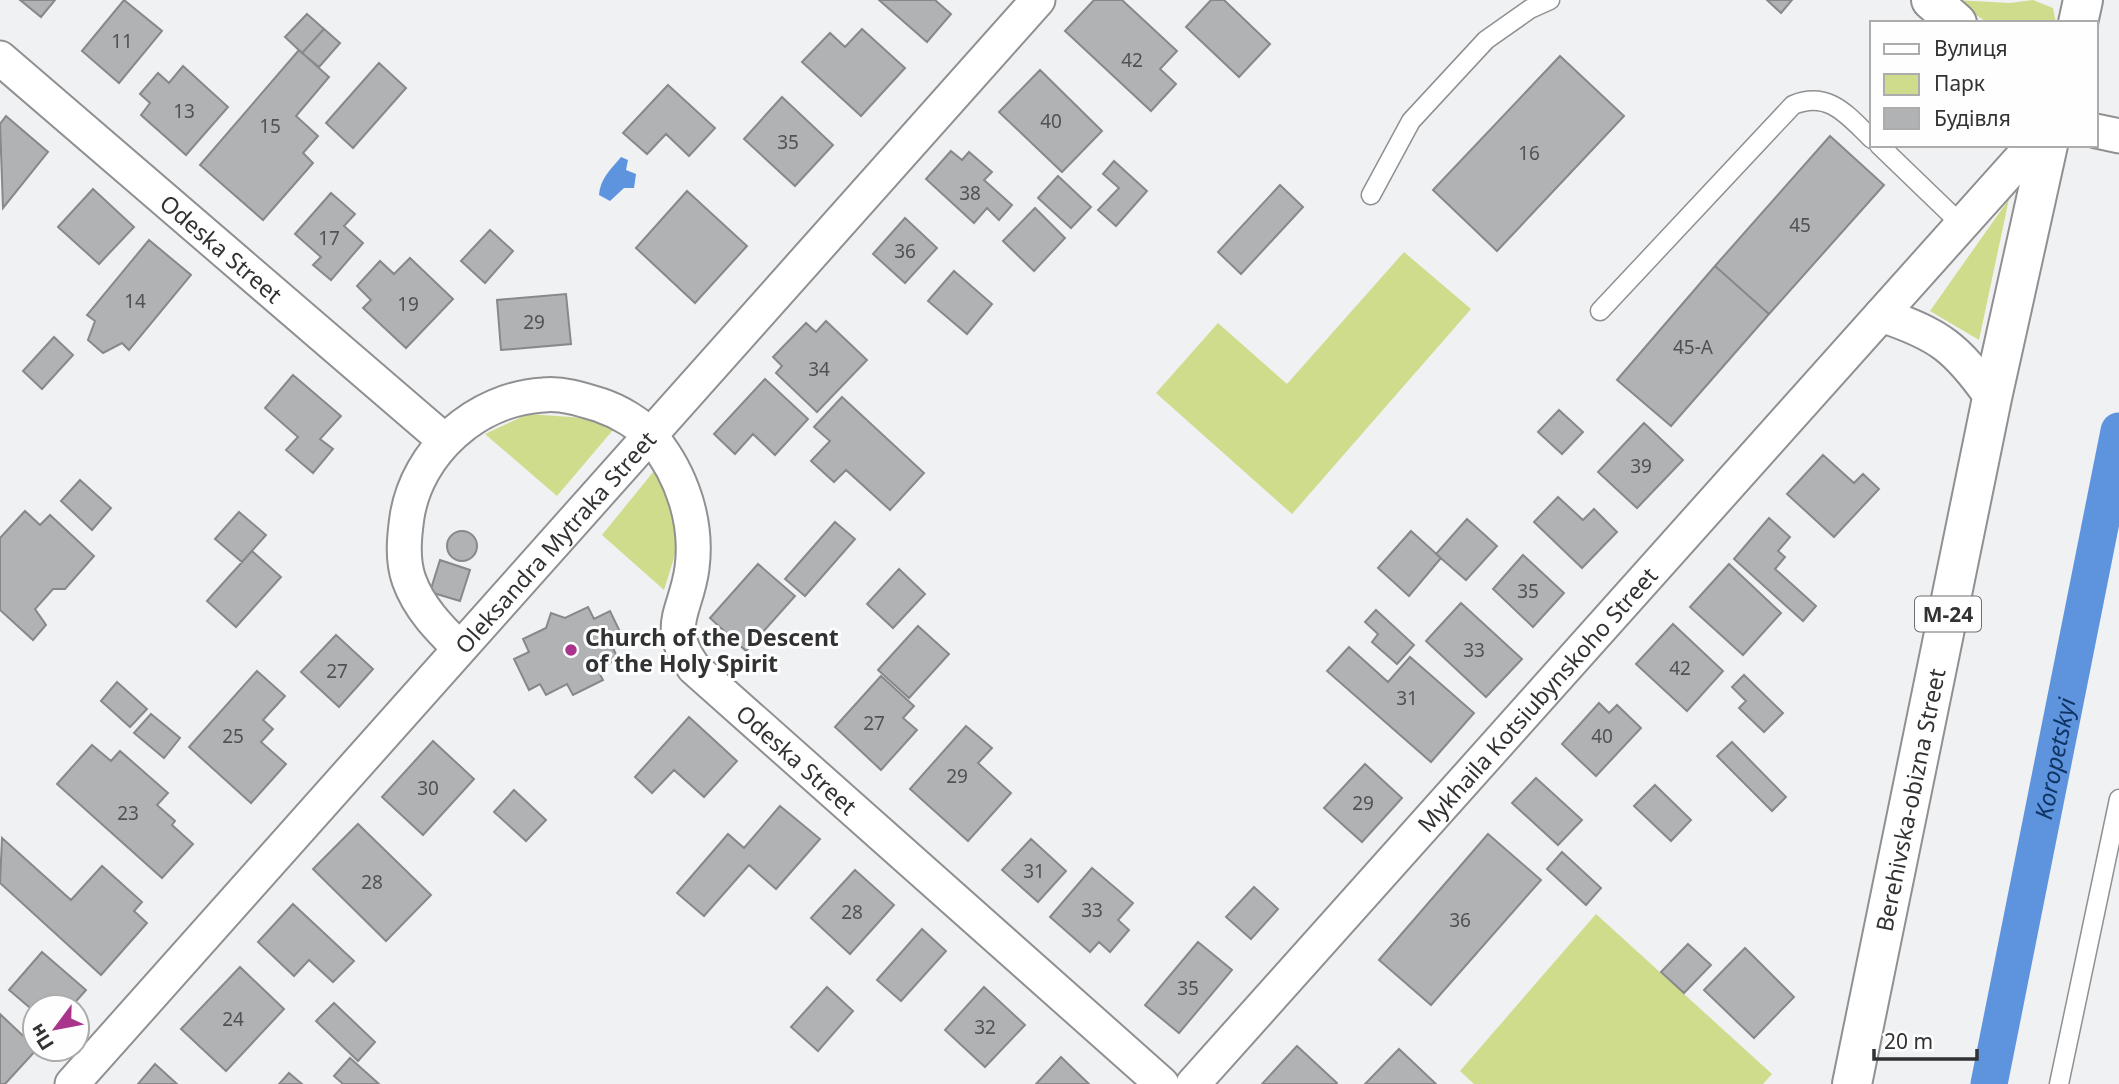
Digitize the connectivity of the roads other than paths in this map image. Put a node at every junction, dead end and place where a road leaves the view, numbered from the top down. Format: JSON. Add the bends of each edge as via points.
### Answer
{"nodes":[{"id":1,"x":1038,"y":0,"type":"edge"},
{"id":2,"x":1550,"y":0,"type":"edge"},
{"id":3,"x":1931,"y":0,"type":"edge"},
{"id":4,"x":2083,"y":0,"type":"edge"},
{"id":5,"x":1955,"y":21,"type":"edge"},
{"id":6,"x":2078,"y":21,"type":"edge"},
{"id":7,"x":0,"y":58,"type":"edge"},
{"id":8,"x":2098,"y":131,"type":"edge"},
{"id":9,"x":2119,"y":135,"type":"edge"},
{"id":10,"x":1870,"y":137,"type":"edge"},
{"id":11,"x":1880,"y":147,"type":"edge"},
{"id":12,"x":2031,"y":147,"type":"edge"},
{"id":13,"x":2048,"y":147,"type":"edge"},
{"id":14,"x":1371,"y":195,"type":"dead end"},
{"id":15,"x":1962,"y":225,"type":"junction"},
{"id":16,"x":1600,"y":311,"type":"dead end"},
{"id":17,"x":1881,"y":315,"type":"junction"},
{"id":18,"x":1992,"y":398,"type":"junction"},
{"id":19,"x":651,"y":437,"type":"junction"},
{"id":20,"x":444,"y":440,"type":"junction"},
{"id":21,"x":459,"y":648,"type":"junction"},
{"id":22,"x":2119,"y":799,"type":"edge"},
{"id":23,"x":72,"y":1084,"type":"edge"},
{"id":24,"x":1162,"y":1084,"type":"edge"},
{"id":25,"x":1193,"y":1084,"type":"edge"},
{"id":26,"x":1852,"y":1084,"type":"edge"},
{"id":27,"x":2059,"y":1084,"type":"edge"}],
"edges":[{"from":1,"to":19,"type":"street","name":"Oleksandra Mytraka Street"},
{"from":2,"to":14,"type":"lane","via":[[1486,40],[1420,110]]},
{"from":3,"to":5,"type":"main road"},
{"from":4,"to":6,"type":"main road"},
{"from":7,"to":20,"type":"street","name":"Odeska Street"},
{"from":8,"to":9,"type":"street"},
{"from":10,"to":16,"type":"lane","via":[[1828,101],[1807,99],[1793,105]]},
{"from":11,"to":15,"type":"lane"},
{"from":12,"to":15,"type":"street","name":"Mykhaila Kotsiubynskoho Street"},
{"from":13,"to":18,"type":"main road","name":"Berehivska-obizna Street","number":"М-24"},
{"from":15,"to":17,"type":"street","name":"Mykhaila Kotsiubynskoho Street"},
{"from":17,"to":18,"type":"street","via":[[1942,340],[1968,364]]},
{"from":17,"to":25,"type":"street","name":"Mykhaila Kotsiubynskoho Street"},
{"from":18,"to":26,"type":"main road","name":"Berehivska-obizna Street","number":"М-24"},
{"from":19,"to":20,"type":"street","name":"Odeska Street","via":[[615,410],[573,396],[542,395],[488,412]]},
{"from":19,"to":21,"type":"street","name":"Oleksandra Mytraka Street"},
{"from":19,"to":24,"type":"street","name":"Odeska Street","via":[[672,466],[687,501],[692,568],[677,636],[694,668]]},
{"from":20,"to":21,"type":"street","name":"Odeska Street","via":[[421,473],[409,502],[403,542],[409,580],[427,614]]},
{"from":21,"to":23,"type":"street","name":"Oleksandra Mytraka Street"},
{"from":22,"to":27,"type":"lane"}]}
